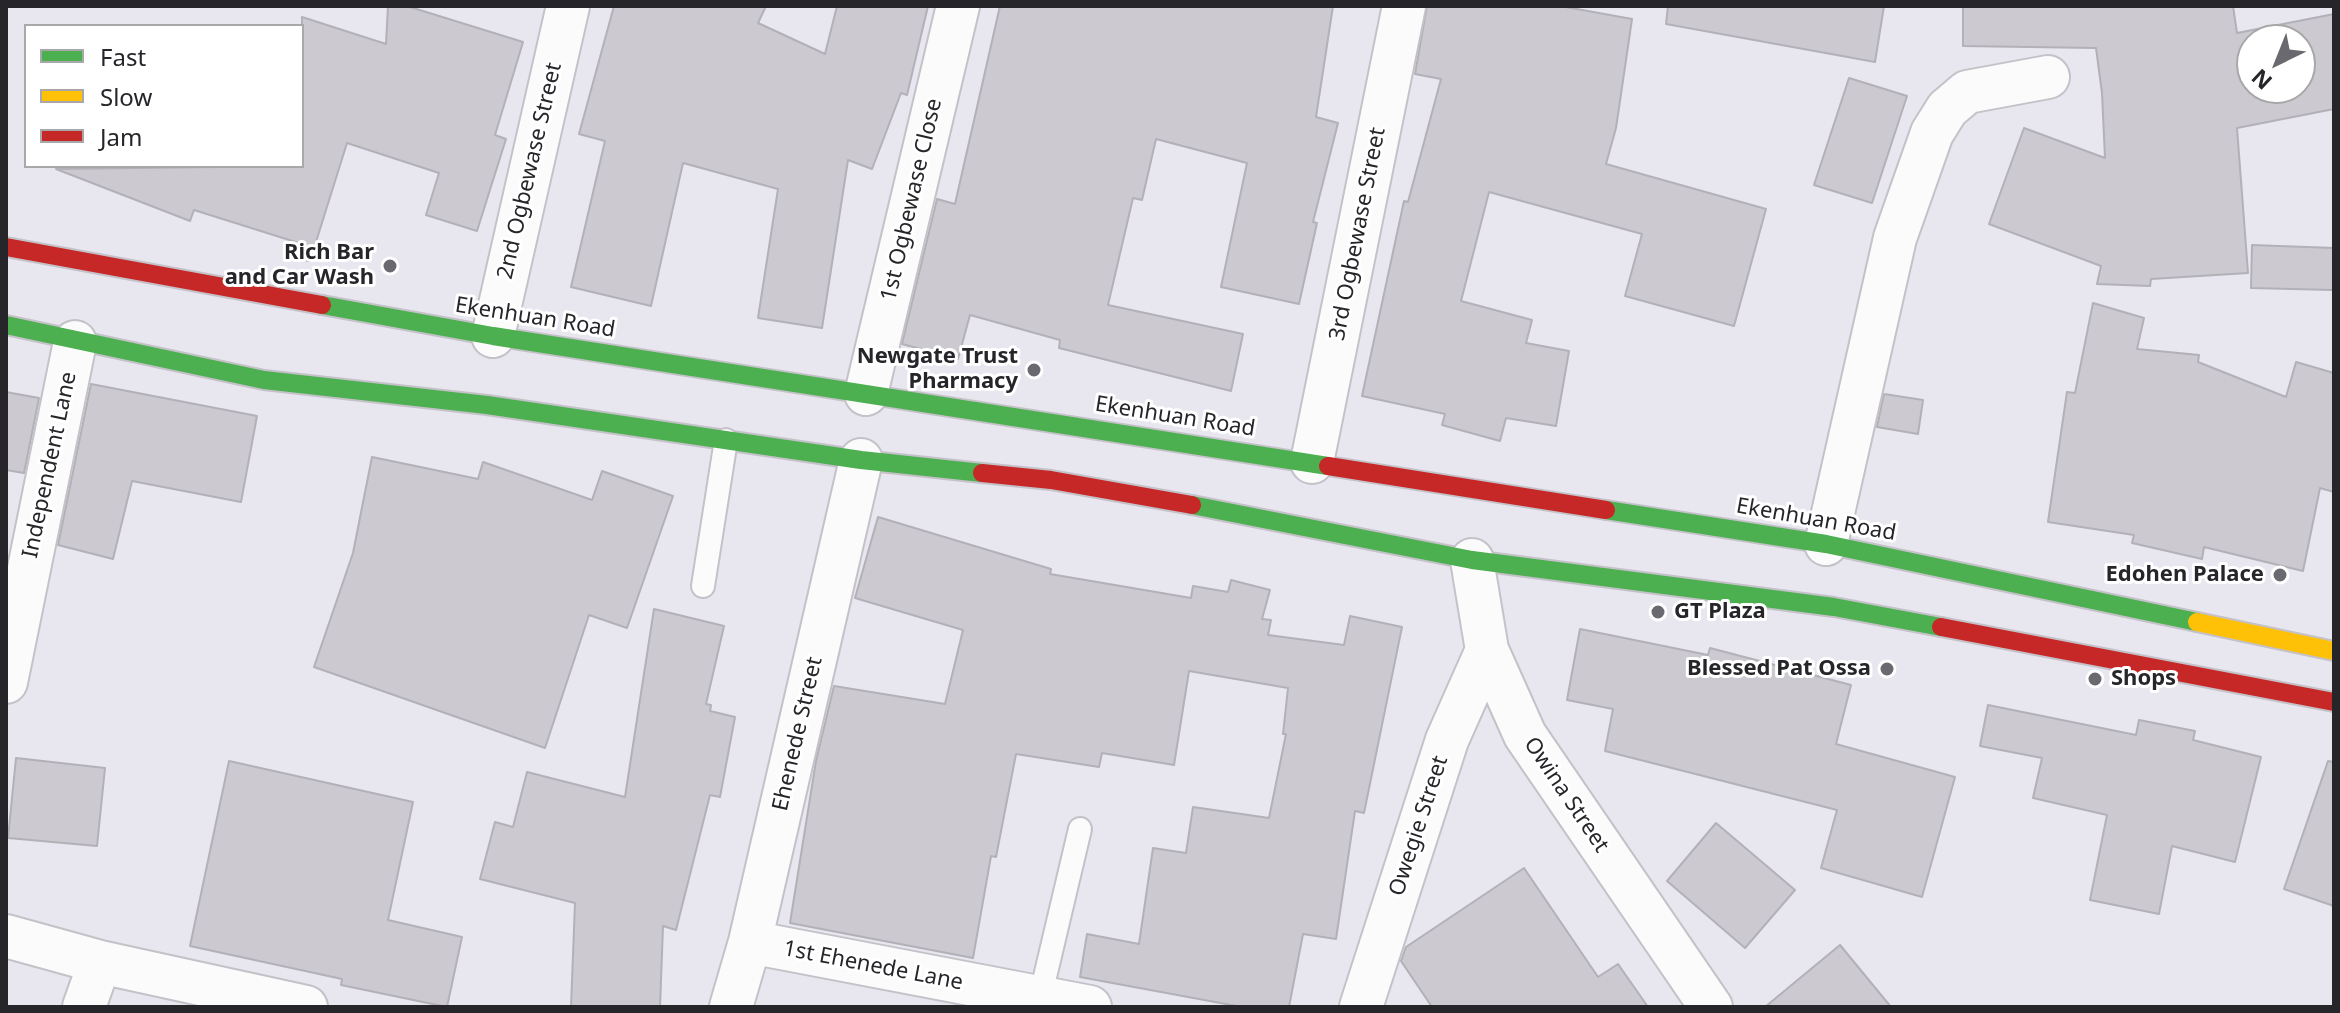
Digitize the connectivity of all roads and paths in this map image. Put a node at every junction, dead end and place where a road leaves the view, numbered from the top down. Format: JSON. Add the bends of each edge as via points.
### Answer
{"nodes":[{"id":1,"x":568,"y":6,"type":"edge"},
{"id":2,"x":958,"y":6,"type":"edge"},
{"id":3,"x":1404,"y":6,"type":"edge"},
{"id":4,"x":2048,"y":77,"type":"dead end"},
{"id":5,"x":6,"y":247,"type":"edge"},
{"id":6,"x":6,"y":325,"type":"edge"},
{"id":7,"x":493,"y":336,"type":"junction"},
{"id":8,"x":75,"y":342,"type":"junction"},
{"id":9,"x":866,"y":394,"type":"junction"},
{"id":10,"x":726,"y":440,"type":"junction"},
{"id":11,"x":861,"y":460,"type":"junction"},
{"id":12,"x":1312,"y":462,"type":"junction"},
{"id":13,"x":1826,"y":544,"type":"junction"},
{"id":14,"x":1472,"y":560,"type":"junction"},
{"id":15,"x":703,"y":586,"type":"dead end"},
{"id":16,"x":1487,"y":650,"type":"junction"},
{"id":17,"x":2334,"y":651,"type":"edge"},
{"id":18,"x":6,"y":682,"type":"edge"},
{"id":19,"x":2334,"y":702,"type":"edge"},
{"id":20,"x":1080,"y":829,"type":"dead end"},
{"id":21,"x":6,"y":936,"type":"edge"},
{"id":22,"x":750,"y":942,"type":"junction"},
{"id":23,"x":100,"y":962,"type":"junction"},
{"id":24,"x":1040,"y":998,"type":"junction"},
{"id":25,"x":84,"y":1007,"type":"edge"},
{"id":26,"x":306,"y":1007,"type":"edge"},
{"id":27,"x":731,"y":1007,"type":"edge"},
{"id":28,"x":1090,"y":1007,"type":"edge"},
{"id":29,"x":1361,"y":1007,"type":"edge"},
{"id":30,"x":1711,"y":1007,"type":"edge"}],
"edges":[{"from":1,"to":7,"type":"street","name":"2nd Ogbewase Street"},
{"from":2,"to":9,"type":"street","name":"1st Ogbewase Close"},
{"from":3,"to":12,"type":"street","name":"3rd Ogbewase Street"},
{"from":4,"to":13,"type":"street","via":[[1967,92],[1947,109],[1932,133],[1895,238]]},
{"from":5,"to":7,"type":"main road","name":"Ekenhuan Road"},
{"from":6,"to":8,"type":"main road"},
{"from":7,"to":9,"type":"main road","name":"Ekenhuan Road"},
{"from":8,"to":10,"type":"main road","via":[[264,380]]},
{"from":8,"to":18,"type":"street","name":"Independent Lane"},
{"from":9,"to":12,"type":"main road","name":"Ekenhuan Road"},
{"from":10,"to":11,"type":"main road"},
{"from":10,"to":15,"type":"lane"},
{"from":11,"to":14,"type":"main road","via":[[1051,480]]},
{"from":11,"to":22,"type":"street","name":"Ehenede Street"},
{"from":12,"to":13,"type":"main road","name":"Ekenhuan Road"},
{"from":13,"to":17,"type":"main road","name":"Ekenhuan Road"},
{"from":14,"to":16,"type":"street","name":"Owina Street"},
{"from":14,"to":19,"type":"main road","via":[[1834,607]]},
{"from":16,"to":29,"type":"street","name":"Owegie Street","via":[[1447,740]]},
{"from":16,"to":30,"type":"street","name":"Owina Street","via":[[1525,735]]},
{"from":20,"to":24,"type":"lane"},
{"from":21,"to":23,"type":"street"},
{"from":22,"to":24,"type":"street","name":"1st Ehenede Lane"},
{"from":22,"to":27,"type":"street","name":"Ehenede Street"},
{"from":23,"to":25,"type":"street"},
{"from":23,"to":26,"type":"street"},
{"from":24,"to":28,"type":"street","name":"1st Ehenede Lane"}]}
